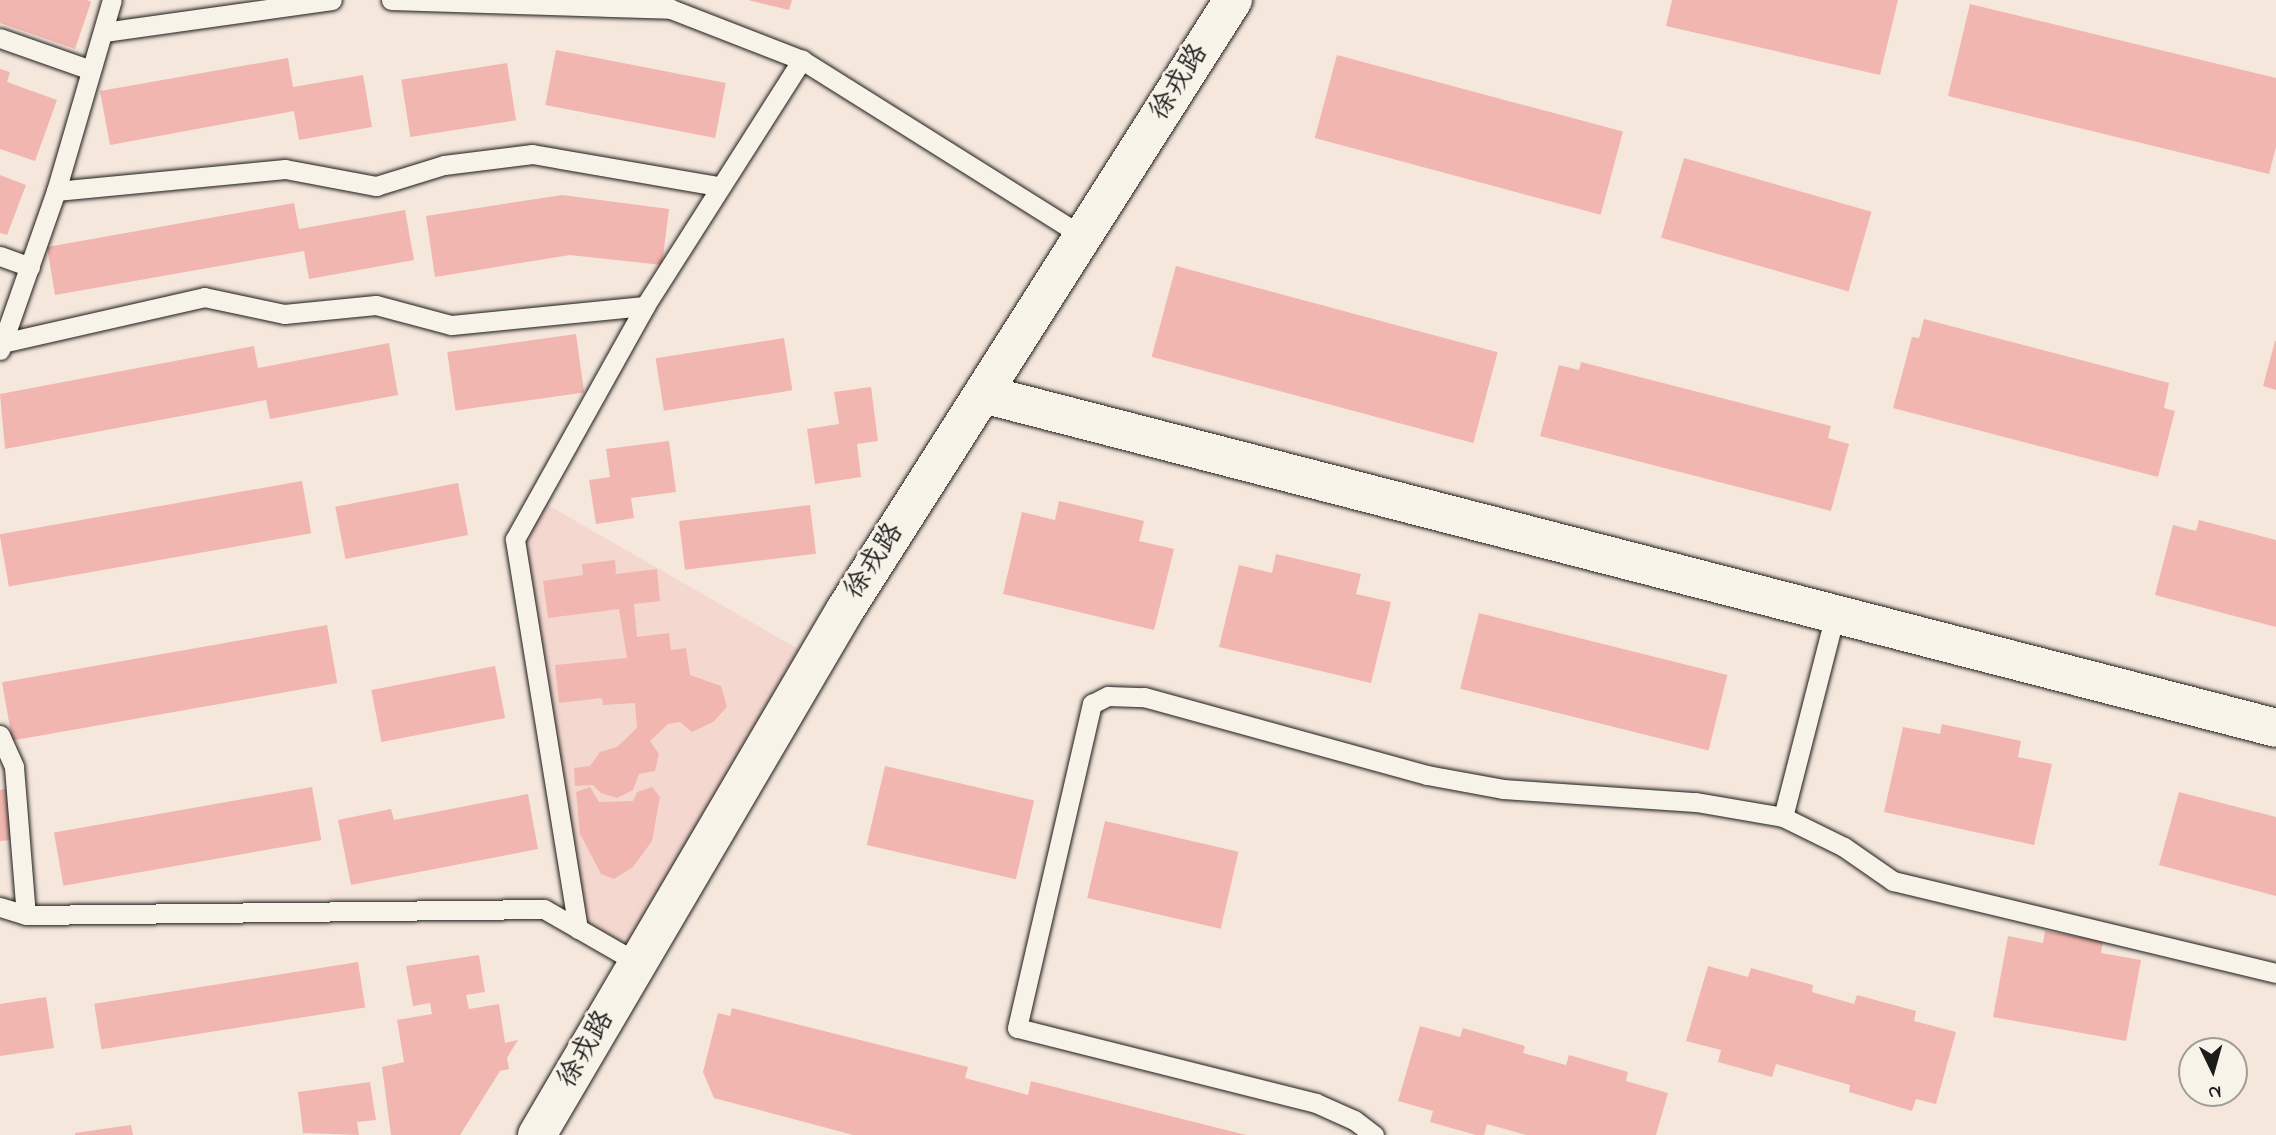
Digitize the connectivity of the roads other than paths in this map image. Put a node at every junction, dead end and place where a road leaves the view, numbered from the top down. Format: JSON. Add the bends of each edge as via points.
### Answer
{"nodes":[{"id":1,"x":113,"y":0,"type":"edge"},
{"id":2,"x":332,"y":0,"type":"edge"},
{"id":3,"x":391,"y":0,"type":"edge"},
{"id":4,"x":1233,"y":0,"type":"edge"},
{"id":5,"x":104,"y":32,"type":"junction"},
{"id":6,"x":0,"y":38,"type":"edge"},
{"id":7,"x":802,"y":60,"type":"junction"},
{"id":8,"x":91,"y":70,"type":"junction"},
{"id":9,"x":718,"y":186,"type":"junction"},
{"id":10,"x":56,"y":191,"type":"junction"},
{"id":11,"x":1083,"y":236,"type":"junction"},
{"id":12,"x":0,"y":256,"type":"edge"},
{"id":13,"x":30,"y":267,"type":"junction"},
{"id":14,"x":645,"y":306,"type":"junction"},
{"id":15,"x":1,"y":346,"type":"edge"},
{"id":16,"x":983,"y":394,"type":"junction"},
{"id":17,"x":1835,"y":614,"type":"junction"},
{"id":18,"x":2276,"y":728,"type":"edge"},
{"id":19,"x":0,"y":735,"type":"edge"},
{"id":20,"x":1783,"y":817,"type":"junction"},
{"id":21,"x":0,"y":907,"type":"edge"},
{"id":22,"x":26,"y":915,"type":"junction"},
{"id":23,"x":578,"y":929,"type":"junction"},
{"id":24,"x":638,"y":963,"type":"junction"},
{"id":25,"x":2276,"y":973,"type":"edge"},
{"id":26,"x":537,"y":1135,"type":"edge"},
{"id":27,"x":1374,"y":1135,"type":"edge"}],
"edges":[{"from":1,"to":5,"type":"lane"},
{"from":2,"to":5,"type":"lane"},
{"from":3,"to":7,"type":"lane","via":[[671,9]]},
{"from":4,"to":11,"type":"street","name":"徐戎路"},
{"from":5,"to":8,"type":"lane"},
{"from":6,"to":8,"type":"lane"},
{"from":7,"to":9,"type":"lane"},
{"from":7,"to":11,"type":"lane"},
{"from":8,"to":10,"type":"lane"},
{"from":9,"to":10,"type":"lane","via":[[532,154],[444,165],[376,186],[285,169]]},
{"from":9,"to":14,"type":"lane"},
{"from":10,"to":13,"type":"lane"},
{"from":11,"to":16,"type":"street","name":"徐戎路"},
{"from":12,"to":13,"type":"lane"},
{"from":13,"to":15,"type":"lane"},
{"from":14,"to":15,"type":"lane","via":[[451,325],[376,305],[284,314],[204,297]]},
{"from":14,"to":23,"type":"lane","via":[[515,539]]},
{"from":16,"to":17,"type":"street"},
{"from":16,"to":24,"type":"street","name":"徐戎路","via":[[845,610]]},
{"from":17,"to":18,"type":"street"},
{"from":17,"to":20,"type":"lane"},
{"from":19,"to":22,"type":"lane","via":[[14,767]]},
{"from":20,"to":25,"type":"lane","via":[[1844,847],[1893,881]]},
{"from":20,"to":27,"type":"lane","via":[[1696,802],[1503,789],[1427,775],[1143,697],[1108,696],[1092,704],[1017,1028],[1316,1103]]},
{"from":21,"to":22,"type":"lane"},
{"from":22,"to":23,"type":"lane","via":[[544,909]]},
{"from":23,"to":24,"type":"lane"},
{"from":24,"to":26,"type":"street","name":"徐戎路"}]}
